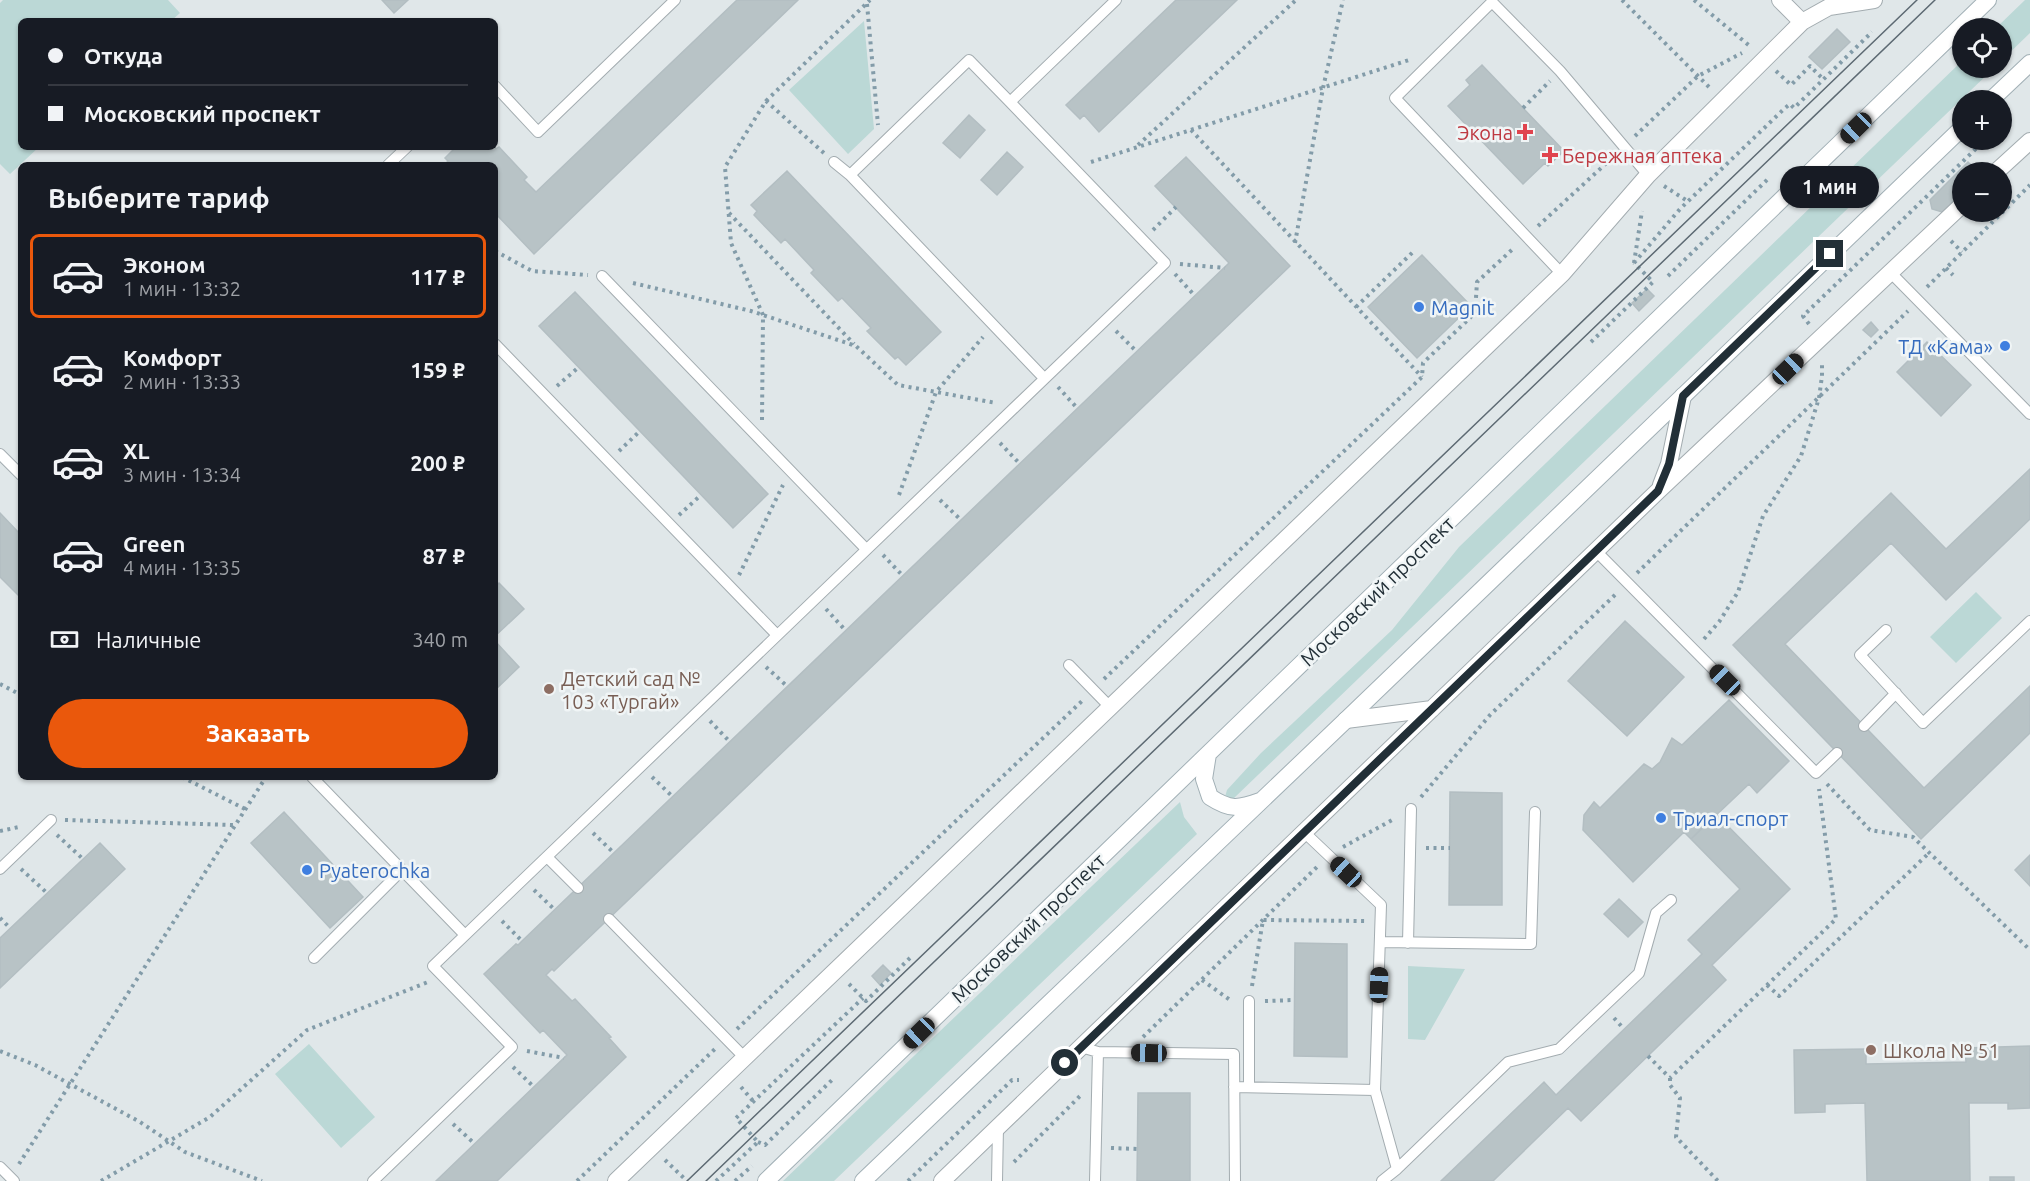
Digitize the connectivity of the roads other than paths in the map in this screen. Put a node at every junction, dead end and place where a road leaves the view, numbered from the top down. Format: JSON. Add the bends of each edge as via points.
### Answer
{"nodes":[{"id":1,"x":675,"y":0,"type":"edge"},
{"id":2,"x":1116,"y":0,"type":"edge"},
{"id":3,"x":1780,"y":0,"type":"edge"},
{"id":4,"x":1874,"y":0,"type":"edge"},
{"id":5,"x":1988,"y":0,"type":"edge"},
{"id":6,"x":1802,"y":22,"type":"junction"},
{"id":7,"x":2030,"y":63,"type":"edge"},
{"id":8,"x":498,"y":90,"type":"edge"},
{"id":9,"x":2001,"y":90,"type":"edge"},
{"id":10,"x":1010,"y":102,"type":"junction"},
{"id":11,"x":1952,"y":138,"type":"edge"},
{"id":12,"x":2030,"y":141,"type":"edge"},
{"id":13,"x":404,"y":150,"type":"edge"},
{"id":14,"x":398,"y":156,"type":"junction"},
{"id":15,"x":391,"y":162,"type":"edge"},
{"id":16,"x":404,"y":162,"type":"edge"},
{"id":17,"x":834,"y":162,"type":"road end"},
{"id":18,"x":2007,"y":162,"type":"edge"},
{"id":19,"x":850,"y":175,"type":"junction"},
{"id":20,"x":1648,"y":175,"type":"junction"},
{"id":21,"x":1952,"y":215,"type":"edge"},
{"id":22,"x":1891,"y":273,"type":"junction"},
{"id":23,"x":1562,"y":274,"type":"junction"},
{"id":24,"x":602,"y":276,"type":"road end"},
{"id":25,"x":498,"y":347,"type":"edge"},
{"id":26,"x":1046,"y":377,"type":"junction"},
{"id":27,"x":1683,"y":396,"type":"junction"},
{"id":28,"x":2030,"y":414,"type":"edge"},
{"id":29,"x":0,"y":453,"type":"edge"},
{"id":30,"x":18,"y":472,"type":"edge"},
{"id":31,"x":1658,"y":491,"type":"junction"},
{"id":32,"x":869,"y":546,"type":"junction"},
{"id":33,"x":1596,"y":551,"type":"junction"},
{"id":34,"x":2030,"y":621,"type":"edge"},
{"id":35,"x":1886,"y":630,"type":"dead end"},
{"id":36,"x":777,"y":635,"type":"junction"},
{"id":37,"x":1069,"y":665,"type":"dead end"},
{"id":38,"x":1896,"y":693,"type":"junction"},
{"id":39,"x":1110,"y":707,"type":"junction"},
{"id":40,"x":1432,"y":709,"type":"junction"},
{"id":41,"x":1346,"y":720,"type":"junction"},
{"id":42,"x":1864,"y":726,"type":"dead end"},
{"id":43,"x":1838,"y":753,"type":"dead end"},
{"id":44,"x":1208,"y":754,"type":"junction"},
{"id":45,"x":315,"y":780,"type":"edge"},
{"id":46,"x":1262,"y":801,"type":"junction"},
{"id":47,"x":1411,"y":809,"type":"dead end"},
{"id":48,"x":1535,"y":812,"type":"dead end"},
{"id":49,"x":49,"y":822,"type":"road end"},
{"id":50,"x":1304,"y":832,"type":"junction"},
{"id":51,"x":547,"y":856,"type":"junction"},
{"id":52,"x":0,"y":869,"type":"edge"},
{"id":53,"x":402,"y":870,"type":"junction"},
{"id":54,"x":578,"y":888,"type":"dead end"},
{"id":55,"x":1671,"y":900,"type":"dead end"},
{"id":56,"x":609,"y":919,"type":"dead end"},
{"id":57,"x":465,"y":935,"type":"junction"},
{"id":58,"x":1381,"y":942,"type":"junction"},
{"id":59,"x":1408,"y":943,"type":"junction"},
{"id":60,"x":314,"y":958,"type":"dead end"},
{"id":61,"x":1249,"y":1001,"type":"road end"},
{"id":62,"x":1081,"y":1047,"type":"junction"},
{"id":63,"x":1098,"y":1052,"type":"junction"},
{"id":64,"x":745,"y":1058,"type":"junction"},
{"id":65,"x":1234,"y":1087,"type":"junction"},
{"id":66,"x":1249,"y":1087,"type":"junction"},
{"id":67,"x":1375,"y":1090,"type":"junction"},
{"id":68,"x":998,"y":1127,"type":"junction"},
{"id":69,"x":0,"y":1167,"type":"edge"},
{"id":70,"x":1397,"y":1169,"type":"junction"},
{"id":71,"x":12,"y":1179,"type":"edge"},
{"id":72,"x":998,"y":1179,"type":"edge"},
{"id":73,"x":373,"y":1181,"type":"edge"},
{"id":74,"x":616,"y":1181,"type":"edge"},
{"id":75,"x":766,"y":1181,"type":"edge"},
{"id":76,"x":863,"y":1181,"type":"edge"},
{"id":77,"x":942,"y":1181,"type":"edge"},
{"id":78,"x":1095,"y":1181,"type":"edge"},
{"id":79,"x":1235,"y":1181,"type":"edge"},
{"id":80,"x":1382,"y":1181,"type":"edge"}],
"edges":[{"from":1,"to":8,"type":"lane","via":[[538,132]]},
{"from":2,"to":10,"type":"lane"},
{"from":3,"to":6,"type":"street"},
{"from":4,"to":6,"type":"street","via":[[1829,7]]},
{"from":5,"to":44,"type":"street","name":"Московский проспект"},
{"from":6,"to":20,"type":"street","via":[[1758,53],[1724,101]]},
{"from":7,"to":9,"type":"street"},
{"from":10,"to":19,"type":"lane","via":[[969,60]]},
{"from":10,"to":26,"type":"lane","via":[[1164,262]]},
{"from":11,"to":27,"type":"street"},
{"from":12,"to":18,"type":"street"},
{"from":13,"to":14,"type":"lane"},
{"from":14,"to":15,"type":"lane"},
{"from":14,"to":16,"type":"lane"},
{"from":17,"to":19,"type":"lane"},
{"from":19,"to":26,"type":"lane"},
{"from":20,"to":23,"type":"street"},
{"from":20,"to":23,"type":"lane","via":[[1560,71],[1491,2],[1395,98]]},
{"from":21,"to":22,"type":"street"},
{"from":22,"to":28,"type":"lane"},
{"from":22,"to":31,"type":"street"},
{"from":23,"to":39,"type":"street"},
{"from":24,"to":32,"type":"lane","via":[[790,471]]},
{"from":25,"to":36,"type":"lane"},
{"from":26,"to":32,"type":"lane"},
{"from":27,"to":31,"type":"street","via":[[1669,464]]},
{"from":27,"to":41,"type":"street"},
{"from":29,"to":30,"type":"lane"},
{"from":31,"to":33,"type":"street"},
{"from":32,"to":36,"type":"lane"},
{"from":33,"to":40,"type":"street"},
{"from":33,"to":43,"type":"lane","via":[[1816,773]]},
{"from":34,"to":38,"type":"lane","via":[[1923,723]]},
{"from":35,"to":38,"type":"lane","via":[[1860,655]]},
{"from":36,"to":51,"type":"lane"},
{"from":37,"to":39,"type":"lane"},
{"from":38,"to":42,"type":"lane"},
{"from":39,"to":64,"type":"street"},
{"from":40,"to":41,"type":"street"},
{"from":40,"to":50,"type":"street"},
{"from":41,"to":46,"type":"street"},
{"from":44,"to":46,"type":"street","via":[[1204,779],[1210,798],[1223,806],[1243,808]]},
{"from":44,"to":75,"type":"street","name":"Московский проспект"},
{"from":45,"to":53,"type":"lane"},
{"from":46,"to":76,"type":"street"},
{"from":47,"to":59,"type":"lane"},
{"from":48,"to":59,"type":"lane","via":[[1531,944]]},
{"from":49,"to":52,"type":"lane"},
{"from":50,"to":58,"type":"lane","via":[[1381,905]]},
{"from":50,"to":62,"type":"street"},
{"from":51,"to":54,"type":"lane"},
{"from":51,"to":57,"type":"lane"},
{"from":53,"to":57,"type":"lane"},
{"from":53,"to":60,"type":"lane"},
{"from":55,"to":70,"type":"lane","via":[[1656,913],[1639,973],[1559,1048],[1508,1062]]},
{"from":56,"to":64,"type":"lane"},
{"from":57,"to":73,"type":"lane","via":[[433,966],[512,1047]]},
{"from":58,"to":59,"type":"lane"},
{"from":58,"to":67,"type":"lane"},
{"from":61,"to":66,"type":"lane"},
{"from":62,"to":63,"type":"lane"},
{"from":62,"to":68,"type":"street"},
{"from":63,"to":65,"type":"lane","via":[[1234,1054]]},
{"from":63,"to":78,"type":"lane"},
{"from":64,"to":74,"type":"street"},
{"from":65,"to":66,"type":"lane"},
{"from":65,"to":79,"type":"lane"},
{"from":66,"to":67,"type":"lane"},
{"from":67,"to":70,"type":"lane"},
{"from":68,"to":72,"type":"lane"},
{"from":68,"to":77,"type":"street"},
{"from":69,"to":71,"type":"lane"},
{"from":70,"to":80,"type":"lane"}]}
